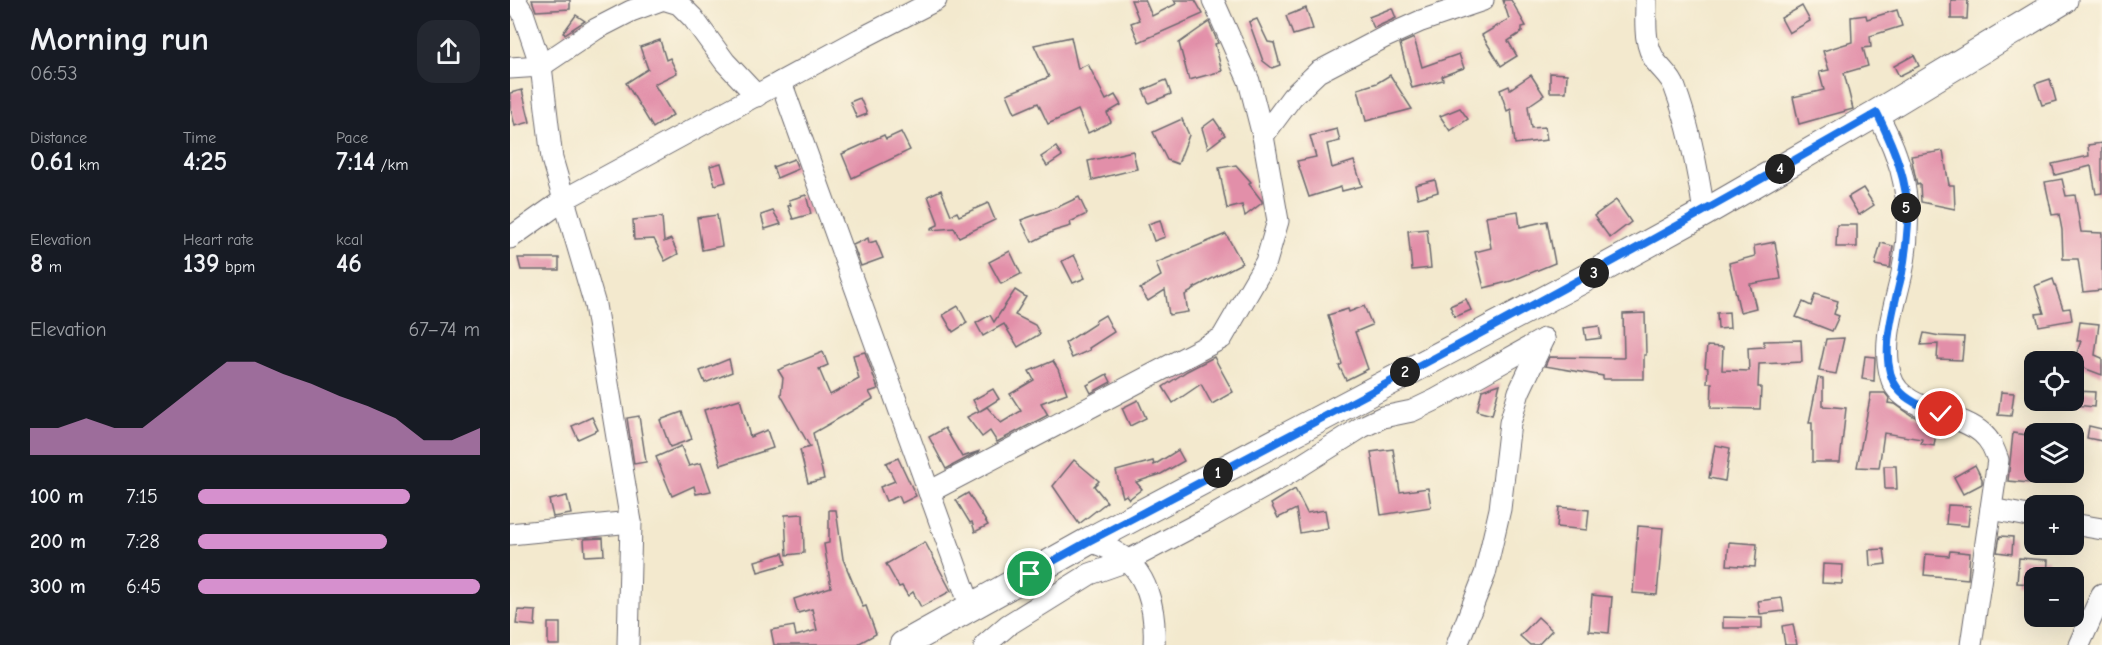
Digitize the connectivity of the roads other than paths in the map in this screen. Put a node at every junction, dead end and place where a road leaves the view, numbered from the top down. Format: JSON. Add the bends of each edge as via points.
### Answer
{"nodes":[{"id":1,"x":515,"y":0,"type":"edge"},
{"id":2,"x":664,"y":0,"type":"edge"},
{"id":3,"x":936,"y":0,"type":"edge"},
{"id":4,"x":1213,"y":0,"type":"edge"},
{"id":5,"x":1483,"y":0,"type":"edge"},
{"id":6,"x":1646,"y":0,"type":"edge"},
{"id":7,"x":2064,"y":0,"type":"edge"},
{"id":8,"x":541,"y":66,"type":"junction"},
{"id":9,"x":510,"y":68,"type":"edge"},
{"id":10,"x":781,"y":82,"type":"junction"},
{"id":11,"x":757,"y":96,"type":"junction"},
{"id":12,"x":1877,"y":113,"type":"junction"},
{"id":13,"x":1263,"y":136,"type":"junction"},
{"id":14,"x":565,"y":199,"type":"junction"},
{"id":15,"x":1704,"y":213,"type":"junction"},
{"id":16,"x":510,"y":238,"type":"edge"},
{"id":17,"x":930,"y":492,"type":"junction"},
{"id":18,"x":1991,"y":509,"type":"junction"},
{"id":19,"x":2024,"y":515,"type":"edge"},
{"id":20,"x":631,"y":522,"type":"junction"},
{"id":21,"x":2084,"y":526,"type":"edge"},
{"id":22,"x":2102,"y":529,"type":"edge"},
{"id":23,"x":510,"y":534,"type":"edge"},
{"id":24,"x":1089,"y":541,"type":"junction"},
{"id":25,"x":1127,"y":561,"type":"junction"},
{"id":26,"x":2102,"y":594,"type":"edge"},
{"id":27,"x":971,"y":608,"type":"junction"},
{"id":28,"x":628,"y":645,"type":"edge"},
{"id":29,"x":903,"y":645,"type":"edge"},
{"id":30,"x":985,"y":645,"type":"edge"},
{"id":31,"x":1154,"y":645,"type":"edge"},
{"id":32,"x":1456,"y":645,"type":"edge"},
{"id":33,"x":1971,"y":645,"type":"edge"},
{"id":34,"x":2079,"y":645,"type":"edge"}],
"edges":[{"from":1,"to":8,"type":"street"},
{"from":2,"to":8,"type":"street","via":[[596,29]]},
{"from":2,"to":11,"type":"street","via":[[679,4],[693,18],[725,62]]},
{"from":3,"to":10,"type":"street"},
{"from":4,"to":13,"type":"street","via":[[1249,81]]},
{"from":5,"to":13,"type":"street","via":[[1421,21],[1318,72],[1292,97]]},
{"from":6,"to":15,"type":"street","via":[[1649,50],[1674,84]]},
{"from":7,"to":12,"type":"main road"},
{"from":8,"to":9,"type":"street"},
{"from":8,"to":14,"type":"street","via":[[552,159]]},
{"from":10,"to":11,"type":"street"},
{"from":10,"to":17,"type":"street"},
{"from":11,"to":14,"type":"street"},
{"from":12,"to":15,"type":"main road"},
{"from":12,"to":18,"type":"street","via":[[1897,156],[1908,222],[1889,328],[1891,378],[1899,391],[1915,402],[1971,426],[1993,446],[1998,460]]},
{"from":13,"to":17,"type":"street","via":[[1278,221],[1266,262],[1222,338]]},
{"from":14,"to":16,"type":"street"},
{"from":14,"to":20,"type":"street","via":[[595,305]]},
{"from":15,"to":24,"type":"main road"},
{"from":17,"to":27,"type":"street"},
{"from":18,"to":19,"type":"street"},
{"from":18,"to":33,"type":"street"},
{"from":20,"to":23,"type":"street"},
{"from":20,"to":28,"type":"street"},
{"from":21,"to":22,"type":"street"},
{"from":24,"to":25,"type":"street"},
{"from":24,"to":27,"type":"main road"},
{"from":25,"to":30,"type":"street","via":[[1090,574],[1008,625]]},
{"from":25,"to":31,"type":"street","via":[[1143,580],[1154,609]]},
{"from":25,"to":32,"type":"street","via":[[1286,475],[1362,427],[1437,399],[1544,339],[1516,402],[1500,509],[1485,574]]},
{"from":26,"to":34,"type":"street"},
{"from":27,"to":29,"type":"main road"}]}
